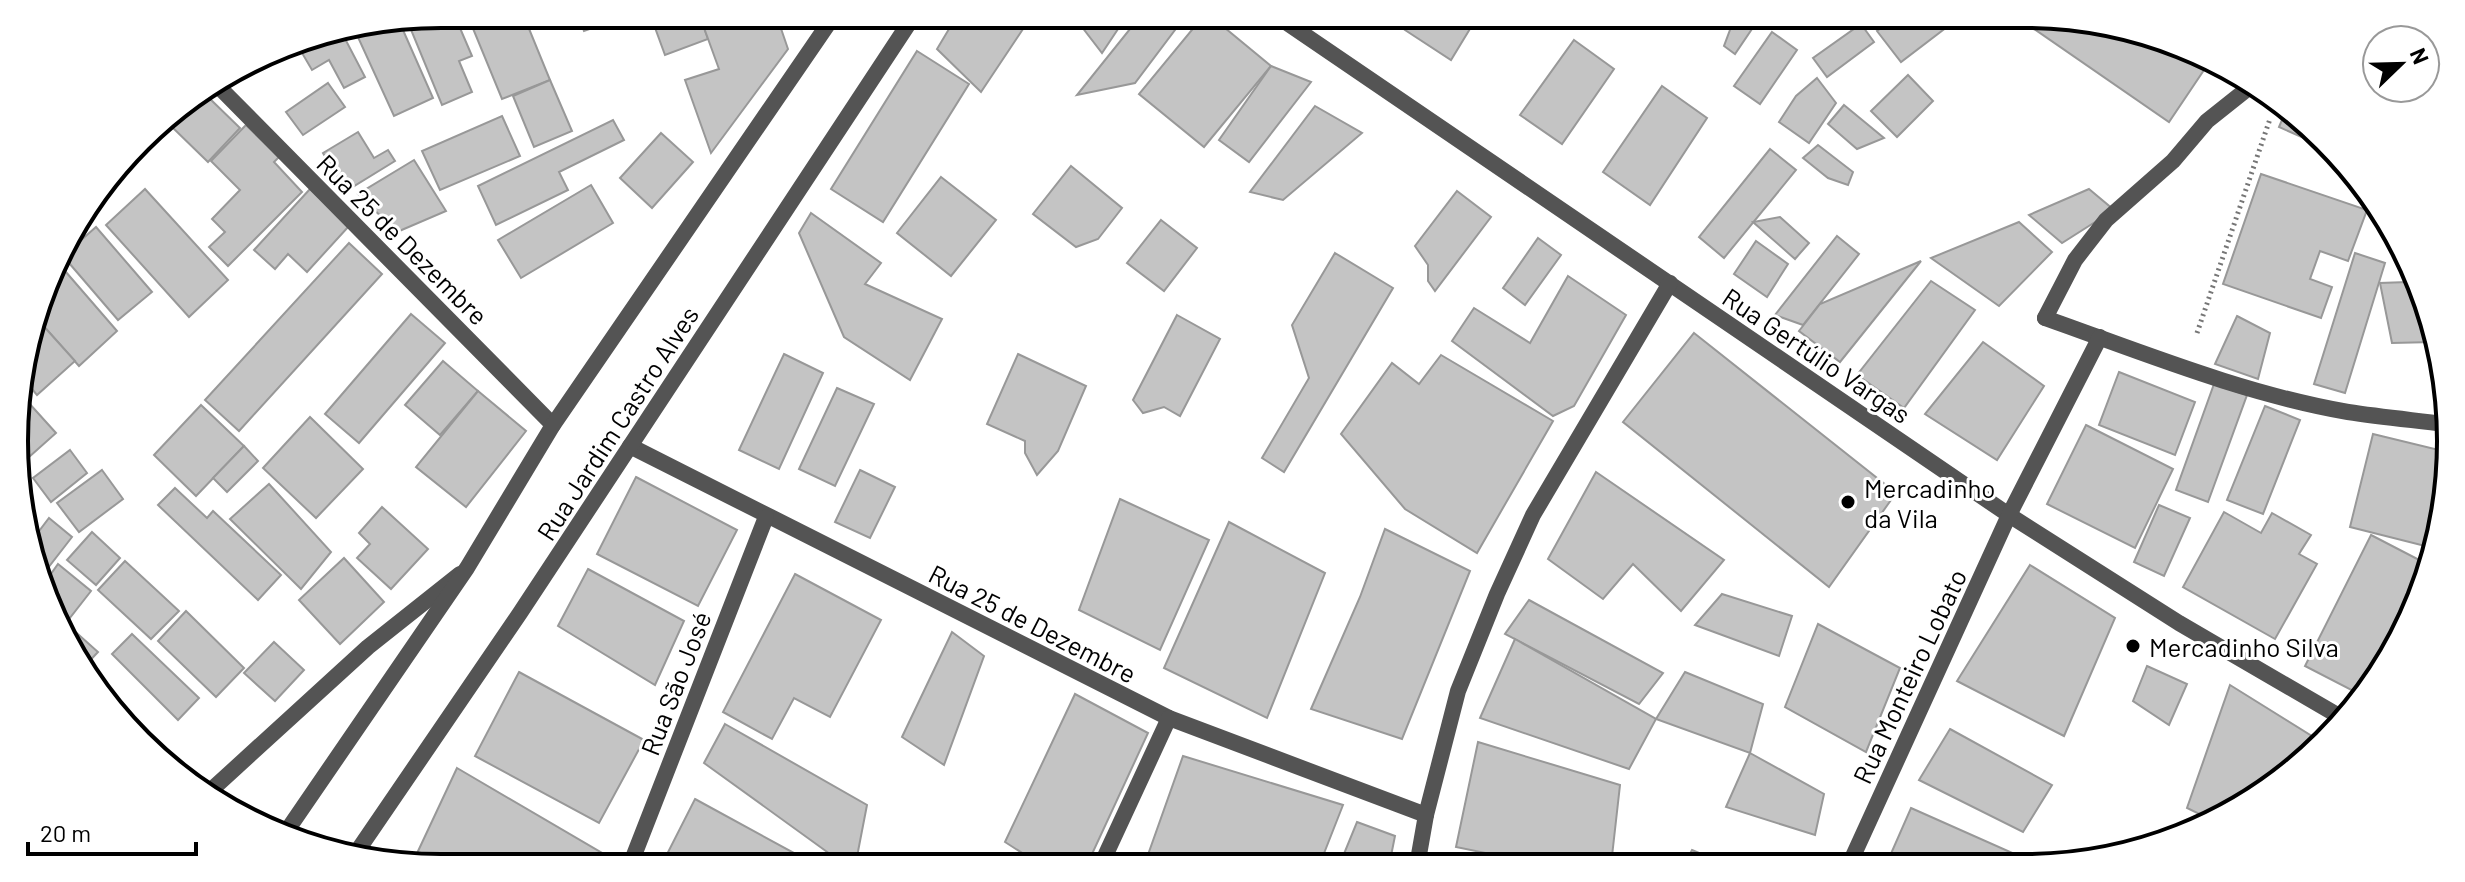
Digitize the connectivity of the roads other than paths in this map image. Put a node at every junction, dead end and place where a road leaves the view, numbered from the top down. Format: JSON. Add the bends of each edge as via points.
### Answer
{"nodes":[{"id":1,"x":825,"y":28,"type":"edge"},
{"id":2,"x":906,"y":28,"type":"edge"},
{"id":3,"x":1295,"y":28,"type":"edge"},
{"id":4,"x":223,"y":91,"type":"edge"},
{"id":5,"x":2244,"y":92,"type":"edge"},
{"id":6,"x":1670,"y":283,"type":"junction"},
{"id":7,"x":2100,"y":337,"type":"junction"},
{"id":8,"x":2436,"y":423,"type":"edge"},
{"id":9,"x":553,"y":425,"type":"junction"},
{"id":10,"x":630,"y":446,"type":"junction"},
{"id":11,"x":2009,"y":515,"type":"junction"},
{"id":12,"x":766,"y":517,"type":"junction"},
{"id":13,"x":467,"y":568,"type":"junction"},
{"id":14,"x":2335,"y":713,"type":"edge"},
{"id":15,"x":1169,"y":718,"type":"junction"},
{"id":16,"x":215,"y":786,"type":"edge"},
{"id":17,"x":1426,"y":815,"type":"junction"},
{"id":18,"x":290,"y":826,"type":"edge"},
{"id":19,"x":361,"y":846,"type":"edge"},
{"id":20,"x":634,"y":854,"type":"edge"},
{"id":21,"x":1106,"y":854,"type":"edge"},
{"id":22,"x":1419,"y":854,"type":"edge"},
{"id":23,"x":1854,"y":854,"type":"edge"}],
"edges":[{"from":1,"to":9,"type":"street","name":"Rua Jardim Castro Alves"},
{"from":2,"to":10,"type":"street","name":"Rua Jardim Castro Alves"},
{"from":3,"to":6,"type":"street","name":"Rua Gertúlio Vargas"},
{"from":4,"to":9,"type":"street","name":"Rua 25 de Dezembre"},
{"from":5,"to":7,"type":"street","via":[[2106,220],[2075,260],[2045,318]]},
{"from":6,"to":11,"type":"street","name":"Rua Gertúlio Vargas"},
{"from":6,"to":17,"type":"street","via":[[1533,515],[1458,691]]},
{"from":7,"to":8,"type":"street","via":[[2186,368],[2347,412]]},
{"from":7,"to":11,"type":"street","name":"Rua Monteiro Lobato"},
{"from":9,"to":13,"type":"street","name":"Rua Jardim Castro Alves"},
{"from":10,"to":12,"type":"street","name":"Rua 25 de Dezembre"},
{"from":10,"to":19,"type":"street","name":"Rua Jardim Castro Alves"},
{"from":11,"to":14,"type":"street","name":"Rua Gertúlio Vargas"},
{"from":11,"to":23,"type":"street","name":"Rua Monteiro Lobato"},
{"from":12,"to":15,"type":"street","name":"Rua 25 de Dezembre"},
{"from":12,"to":20,"type":"street","name":"Rua São José"},
{"from":13,"to":16,"type":"street","via":[[368,647]]},
{"from":13,"to":18,"type":"street","name":"Rua Jardim Castro Alves"},
{"from":15,"to":17,"type":"street","name":"Rua 25 de Dezembre"},
{"from":15,"to":21,"type":"street"},
{"from":17,"to":22,"type":"street"}]}
